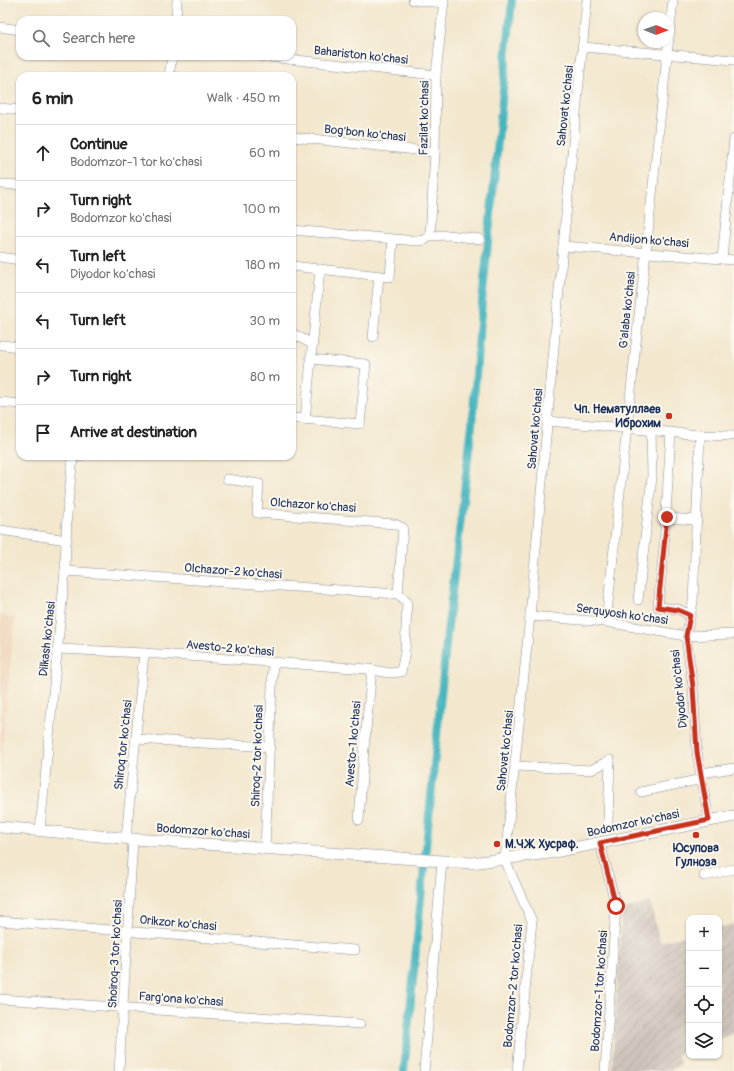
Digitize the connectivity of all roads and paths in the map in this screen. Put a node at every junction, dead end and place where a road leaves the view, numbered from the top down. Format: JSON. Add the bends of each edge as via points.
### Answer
{"nodes":[{"id":1,"x":177,"y":0,"type":"edge"},
{"id":2,"x":413,"y":0,"type":"edge"},
{"id":3,"x":587,"y":0,"type":"edge"},
{"id":4,"x":673,"y":0,"type":"edge"},
{"id":5,"x":444,"y":2,"type":"edge"},
{"id":6,"x":176,"y":16,"type":"edge"},
{"id":7,"x":0,"y":27,"type":"edge"},
{"id":8,"x":16,"y":29,"type":"edge"},
{"id":9,"x":583,"y":46,"type":"junction"},
{"id":10,"x":668,"y":55,"type":"junction"},
{"id":11,"x":171,"y":60,"type":"edge"},
{"id":12,"x":296,"y":60,"type":"edge"},
{"id":13,"x":734,"y":60,"type":"edge"},
{"id":14,"x":170,"y":72,"type":"edge"},
{"id":15,"x":436,"y":75,"type":"junction"},
{"id":16,"x":0,"y":108,"type":"edge"},
{"id":17,"x":16,"y":110,"type":"edge"},
{"id":18,"x":296,"y":137,"type":"edge"},
{"id":19,"x":734,"y":139,"type":"edge"},
{"id":20,"x":435,"y":152,"type":"junction"},
{"id":21,"x":0,"y":184,"type":"edge"},
{"id":22,"x":16,"y":185,"type":"edge"},
{"id":23,"x":296,"y":230,"type":"edge"},
{"id":24,"x":430,"y":236,"type":"junction"},
{"id":25,"x":480,"y":239,"type":"dead end"},
{"id":26,"x":393,"y":240,"type":"junction"},
{"id":27,"x":563,"y":246,"type":"junction"},
{"id":28,"x":646,"y":252,"type":"junction"},
{"id":29,"x":0,"y":257,"type":"edge"},
{"id":30,"x":16,"y":259,"type":"edge"},
{"id":31,"x":722,"y":259,"type":"junction"},
{"id":32,"x":734,"y":260,"type":"edge"},
{"id":33,"x":296,"y":266,"type":"edge"},
{"id":34,"x":320,"y":269,"type":"junction"},
{"id":35,"x":380,"y":276,"type":"junction"},
{"id":36,"x":296,"y":335,"type":"edge"},
{"id":37,"x":373,"y":337,"type":"dead end"},
{"id":38,"x":312,"y":344,"type":"junction"},
{"id":39,"x":2,"y":345,"type":"dead end"},
{"id":40,"x":16,"y":347,"type":"edge"},
{"id":41,"x":310,"y":359,"type":"junction"},
{"id":42,"x":0,"y":402,"type":"edge"},
{"id":43,"x":16,"y":404,"type":"edge"},
{"id":44,"x":296,"y":419,"type":"edge"},
{"id":45,"x":305,"y":420,"type":"junction"},
{"id":46,"x":548,"y":421,"type":"junction"},
{"id":47,"x":626,"y":428,"type":"junction"},
{"id":48,"x":651,"y":430,"type":"junction"},
{"id":49,"x":671,"y":432,"type":"junction"},
{"id":50,"x":700,"y":435,"type":"junction"},
{"id":51,"x":734,"y":436,"type":"edge"},
{"id":52,"x":73,"y":460,"type":"edge"},
{"id":53,"x":227,"y":479,"type":"dead end"},
{"id":54,"x":666,"y":518,"type":"junction"},
{"id":55,"x":697,"y":520,"type":"junction"},
{"id":56,"x":0,"y":530,"type":"edge"},
{"id":57,"x":67,"y":540,"type":"junction"},
{"id":58,"x":65,"y":571,"type":"junction"},
{"id":59,"x":398,"y":594,"type":"junction"},
{"id":60,"x":638,"y":600,"type":"dead end"},
{"id":61,"x":690,"y":615,"type":"junction"},
{"id":62,"x":530,"y":616,"type":"junction"},
{"id":63,"x":606,"y":622,"type":"junction"},
{"id":64,"x":734,"y":634,"type":"edge"},
{"id":65,"x":686,"y":636,"type":"junction"},
{"id":66,"x":58,"y":649,"type":"junction"},
{"id":67,"x":144,"y":654,"type":"junction"},
{"id":68,"x":273,"y":664,"type":"junction"},
{"id":69,"x":372,"y":670,"type":"junction"},
{"id":70,"x":136,"y":739,"type":"junction"},
{"id":71,"x":270,"y":747,"type":"junction"},
{"id":72,"x":516,"y":766,"type":"junction"},
{"id":73,"x":734,"y":768,"type":"edge"},
{"id":74,"x":701,"y":776,"type":"junction"},
{"id":75,"x":640,"y":792,"type":"dead end"},
{"id":76,"x":734,"y":816,"type":"edge"},
{"id":77,"x":359,"y":820,"type":"dead end"},
{"id":78,"x":709,"y":820,"type":"junction"},
{"id":79,"x":608,"y":821,"type":"dead end"},
{"id":80,"x":0,"y":827,"type":"edge"},
{"id":81,"x":40,"y":830,"type":"junction"},
{"id":82,"x":130,"y":838,"type":"junction"},
{"id":83,"x":600,"y":843,"type":"junction"},
{"id":84,"x":265,"y":848,"type":"junction"},
{"id":85,"x":505,"y":860,"type":"junction"},
{"id":86,"x":438,"y":862,"type":"junction"},
{"id":87,"x":734,"y":869,"type":"edge"},
{"id":88,"x":704,"y":876,"type":"dead end"},
{"id":89,"x":0,"y":921,"type":"edge"},
{"id":90,"x":128,"y":931,"type":"junction"},
{"id":91,"x":354,"y":950,"type":"dead end"},
{"id":92,"x":0,"y":999,"type":"edge"},
{"id":93,"x":124,"y":1008,"type":"junction"},
{"id":94,"x":360,"y":1024,"type":"dead end"},
{"id":95,"x":119,"y":1071,"type":"edge"},
{"id":96,"x":424,"y":1071,"type":"edge"},
{"id":97,"x":517,"y":1071,"type":"edge"},
{"id":98,"x":605,"y":1071,"type":"edge"}],
"edges":[{"from":1,"to":6,"type":"street"},
{"from":2,"to":5,"type":"street"},
{"from":3,"to":9,"type":"street","name":"Sahovat ko'chasi"},
{"from":4,"to":10,"type":"street","name":"G'alaba ko'chasi"},
{"from":5,"to":15,"type":"street","name":"Fazilat ko'chasi"},
{"from":7,"to":8,"type":"street"},
{"from":9,"to":10,"type":"street"},
{"from":9,"to":27,"type":"street","name":"Sahovat ko'chasi"},
{"from":10,"to":13,"type":"street"},
{"from":10,"to":28,"type":"street","name":"G'alaba ko'chasi"},
{"from":11,"to":14,"type":"street"},
{"from":12,"to":15,"type":"street","name":"Bahariston ko'chasi"},
{"from":15,"to":20,"type":"street","name":"Fazilat ko'chasi"},
{"from":16,"to":17,"type":"street"},
{"from":18,"to":20,"type":"street","name":"Bog'bon ko'chasi"},
{"from":19,"to":31,"type":"street"},
{"from":20,"to":24,"type":"street","name":"Fazilat ko'chasi"},
{"from":21,"to":22,"type":"street"},
{"from":23,"to":26,"type":"street"},
{"from":24,"to":25,"type":"street","via":[[448,235]]},
{"from":24,"to":26,"type":"street","via":[[417,241]]},
{"from":26,"to":35,"type":"street","via":[[390,277]]},
{"from":27,"to":28,"type":"street","name":"Andijon ko'chasi"},
{"from":27,"to":46,"type":"street","name":"Sahovat ko'chasi"},
{"from":28,"to":31,"type":"street","name":"Andijon ko'chasi"},
{"from":28,"to":47,"type":"street","name":"G'alaba ko'chasi"},
{"from":29,"to":30,"type":"street"},
{"from":31,"to":32,"type":"street","name":"Andijon ko'chasi"},
{"from":33,"to":34,"type":"street"},
{"from":34,"to":35,"type":"street"},
{"from":34,"to":38,"type":"street"},
{"from":35,"to":37,"type":"street"},
{"from":36,"to":38,"type":"street"},
{"from":38,"to":41,"type":"street"},
{"from":39,"to":40,"type":"street"},
{"from":41,"to":45,"type":"street"},
{"from":41,"to":45,"type":"street","via":[[366,364],[360,424]]},
{"from":42,"to":43,"type":"street"},
{"from":44,"to":45,"type":"street"},
{"from":46,"to":47,"type":"street"},
{"from":46,"to":62,"type":"street","name":"Sahovat ko'chasi"},
{"from":47,"to":48,"type":"street"},
{"from":47,"to":63,"type":"street","name":"G'alaba ko'chasi"},
{"from":48,"to":49,"type":"street"},
{"from":48,"to":60,"type":"street","via":[[652,477]]},
{"from":49,"to":50,"type":"street"},
{"from":49,"to":54,"type":"street"},
{"from":50,"to":51,"type":"street"},
{"from":50,"to":55,"type":"street","name":"Diyodor ko'chasi"},
{"from":52,"to":57,"type":"street","name":"Dilkash ko'chasi"},
{"from":53,"to":59,"type":"street","name":"Olchazor ko'chasi","via":[[259,484],[257,513],[395,524],[403,528]]},
{"from":54,"to":55,"type":"street"},
{"from":54,"to":61,"type":"street","via":[[658,607]]},
{"from":55,"to":61,"type":"street","name":"Diyodor ko'chasi","via":[[693,602]]},
{"from":56,"to":57,"type":"street"},
{"from":57,"to":58,"type":"street","name":"Dilkash ko'chasi"},
{"from":58,"to":59,"type":"street","name":"Olchazor-2 ko'chasi"},
{"from":58,"to":66,"type":"street","name":"Dilkash ko'chasi"},
{"from":59,"to":69,"type":"street","name":"Avesto-2 ko'chasi","via":[[407,602],[405,652],[401,672]]},
{"from":61,"to":65,"type":"street","name":"Diyodor ko'chasi"},
{"from":62,"to":63,"type":"street","name":"Serquyosh ko'chasi"},
{"from":62,"to":72,"type":"street","name":"Sahovat ko'chasi"},
{"from":63,"to":65,"type":"street","name":"Serquyosh ko'chasi"},
{"from":64,"to":65,"type":"street","name":"Serquyosh ko'chasi"},
{"from":65,"to":74,"type":"street","name":"Diyodor ko'chasi"},
{"from":66,"to":67,"type":"street","name":"Avesto-2 ko'chasi"},
{"from":66,"to":81,"type":"street","name":"Dilkash ko'chasi"},
{"from":67,"to":68,"type":"street","name":"Avesto-2 ko'chasi"},
{"from":67,"to":70,"type":"street","name":"Shiroq tor ko'chasi"},
{"from":68,"to":69,"type":"street","name":"Avesto-2 ko'chasi"},
{"from":68,"to":71,"type":"street","name":"Shiroq-2 tor ko'chasi"},
{"from":69,"to":77,"type":"street","name":"Avesto-1 ko'chasi"},
{"from":70,"to":71,"type":"street"},
{"from":70,"to":82,"type":"street","name":"Shiroq tor ko'chasi"},
{"from":71,"to":84,"type":"street","name":"Shiroq-2 tor ko'chasi"},
{"from":72,"to":79,"type":"street","via":[[592,770],[610,760]]},
{"from":72,"to":85,"type":"street","name":"Sahovat ko'chasi"},
{"from":73,"to":74,"type":"street"},
{"from":74,"to":75,"type":"street"},
{"from":74,"to":78,"type":"street","name":"Diyodor ko'chasi"},
{"from":76,"to":78,"type":"street","name":"Bodomzor ko'chasi"},
{"from":78,"to":83,"type":"street","name":"Bodomzor ko'chasi"},
{"from":80,"to":81,"type":"street","name":"Bodomzor ko'chasi"},
{"from":81,"to":82,"type":"street","name":"Bodomzor ko'chasi"},
{"from":82,"to":84,"type":"street","name":"Bodomzor ko'chasi"},
{"from":82,"to":90,"type":"street","name":"Shoiroq-3 tor ko'chasi"},
{"from":83,"to":85,"type":"street","name":"Bodomzor ko'chasi"},
{"from":83,"to":98,"type":"street","name":"Bodomzor-1 tor ko'chasi","via":[[616,906]]},
{"from":84,"to":86,"type":"street","name":"Bodomzor ko'chasi"},
{"from":85,"to":86,"type":"street","name":"Bodomzor ko'chasi"},
{"from":85,"to":97,"type":"street","name":"Bodomzor-2 tor ko'chasi","via":[[532,921]]},
{"from":86,"to":96,"type":"street"},
{"from":87,"to":88,"type":"street"},
{"from":89,"to":90,"type":"street","name":"Orikzor ko'chasi"},
{"from":90,"to":91,"type":"street","name":"Orikzor ko'chasi"},
{"from":90,"to":93,"type":"street","name":"Shoiroq-3 tor ko'chasi"},
{"from":92,"to":93,"type":"street","name":"Farg'ona ko'chasi"},
{"from":93,"to":94,"type":"street","name":"Farg'ona ko'chasi"},
{"from":93,"to":95,"type":"street","name":"Shoiroq-3 tor ko'chasi"}]}
